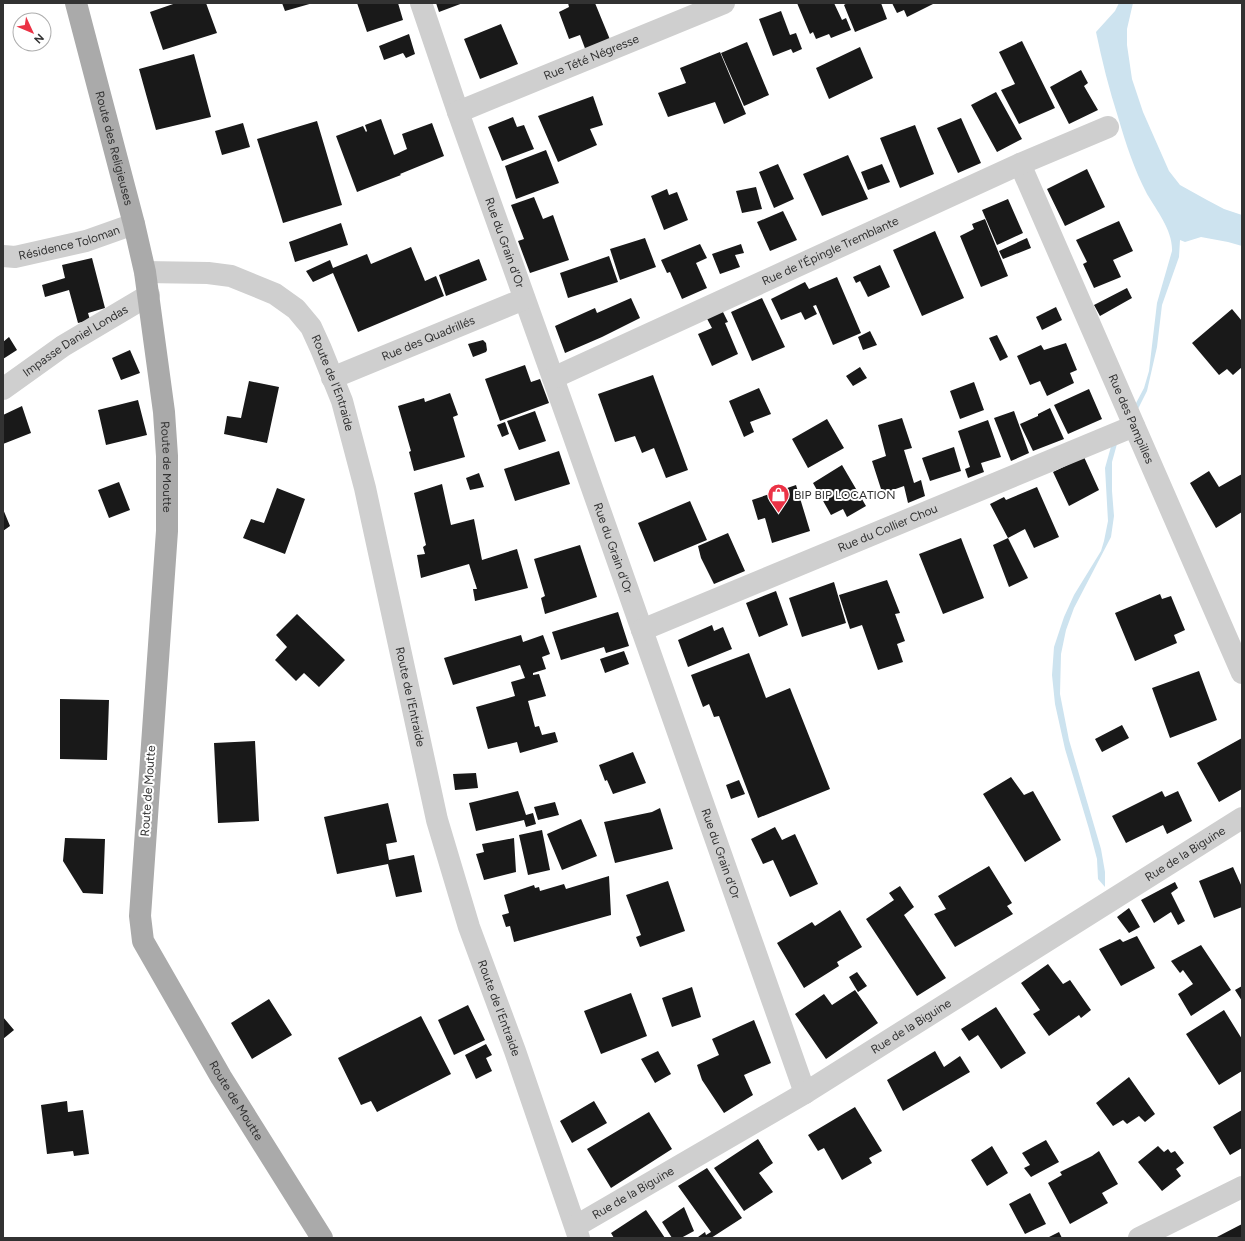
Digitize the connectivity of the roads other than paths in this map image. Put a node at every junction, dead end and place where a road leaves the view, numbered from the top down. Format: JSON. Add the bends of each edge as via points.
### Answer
{"nodes":[{"id":1,"x":76,"y":3,"type":"edge"},
{"id":2,"x":421,"y":3,"type":"edge"},
{"id":3,"x":724,"y":3,"type":"edge"},
{"id":4,"x":458,"y":112,"type":"junction"},
{"id":5,"x":1108,"y":127,"type":"dead end"},
{"id":6,"x":1020,"y":164,"type":"junction"},
{"id":7,"x":134,"y":224,"type":"junction"},
{"id":8,"x":3,"y":256,"type":"edge"},
{"id":9,"x":145,"y":272,"type":"junction"},
{"id":10,"x":149,"y":294,"type":"junction"},
{"id":11,"x":524,"y":299,"type":"junction"},
{"id":12,"x":332,"y":378,"type":"junction"},
{"id":13,"x":553,"y":378,"type":"junction"},
{"id":14,"x":3,"y":389,"type":"edge"},
{"id":15,"x":1134,"y":426,"type":"junction"},
{"id":16,"x":642,"y":630,"type":"junction"},
{"id":17,"x":1242,"y":673,"type":"edge"},
{"id":18,"x":1242,"y":818,"type":"edge"},
{"id":19,"x":805,"y":1093,"type":"junction"},
{"id":20,"x":1242,"y":1187,"type":"edge"},
{"id":21,"x":577,"y":1232,"type":"edge"},
{"id":22,"x":322,"y":1238,"type":"edge"},
{"id":23,"x":1139,"y":1238,"type":"edge"}],
"edges":[{"from":1,"to":7,"type":"main road","name":"Route des Religieuses"},
{"from":2,"to":4,"type":"street","name":"Rue du Grain d'Or"},
{"from":3,"to":4,"type":"street","name":"Rue Tété Négresse"},
{"from":4,"to":11,"type":"street","name":"Rue du Grain d'Or"},
{"from":5,"to":6,"type":"street","name":"Rue de l'Épingle Tremblante"},
{"from":6,"to":13,"type":"street","name":"Rue de l'Épingle Tremblante"},
{"from":6,"to":15,"type":"street","name":"Rue des Pampilles"},
{"from":7,"to":8,"type":"street","name":"Résidence Toloman","via":[[86,241],[15,257]]},
{"from":7,"to":9,"type":"main road","name":"Route des Religieuses"},
{"from":9,"to":10,"type":"main road","name":"Route des Religieuses"},
{"from":9,"to":12,"type":"street","name":"Route de l'Entraide","via":[[231,276],[275,294],[296,309],[311,327]]},
{"from":10,"to":14,"type":"street","name":"Impasse Daniel Londas","via":[[63,346]]},
{"from":10,"to":22,"type":"main road","name":"Route de Moutte","via":[[164,412],[166,531],[140,916],[143,941],[221,1077]]},
{"from":11,"to":12,"type":"street","name":"Rue des Quadrillés"},
{"from":11,"to":13,"type":"street","name":"Rue du Grain d'Or"},
{"from":12,"to":21,"type":"street","name":"Route de l'Entraide","via":[[342,402],[365,488],[437,820],[469,927]]},
{"from":13,"to":16,"type":"street","name":"Rue du Grain d'Or"},
{"from":15,"to":16,"type":"street","name":"Rue du Collier Chou"},
{"from":15,"to":17,"type":"street","name":"Rue des Pampilles"},
{"from":16,"to":19,"type":"street","name":"Rue du Grain d'Or"},
{"from":18,"to":19,"type":"street","name":"Rue de la Biguine"},
{"from":19,"to":21,"type":"street","name":"Rue de la Biguine"},
{"from":20,"to":23,"type":"street"}]}
